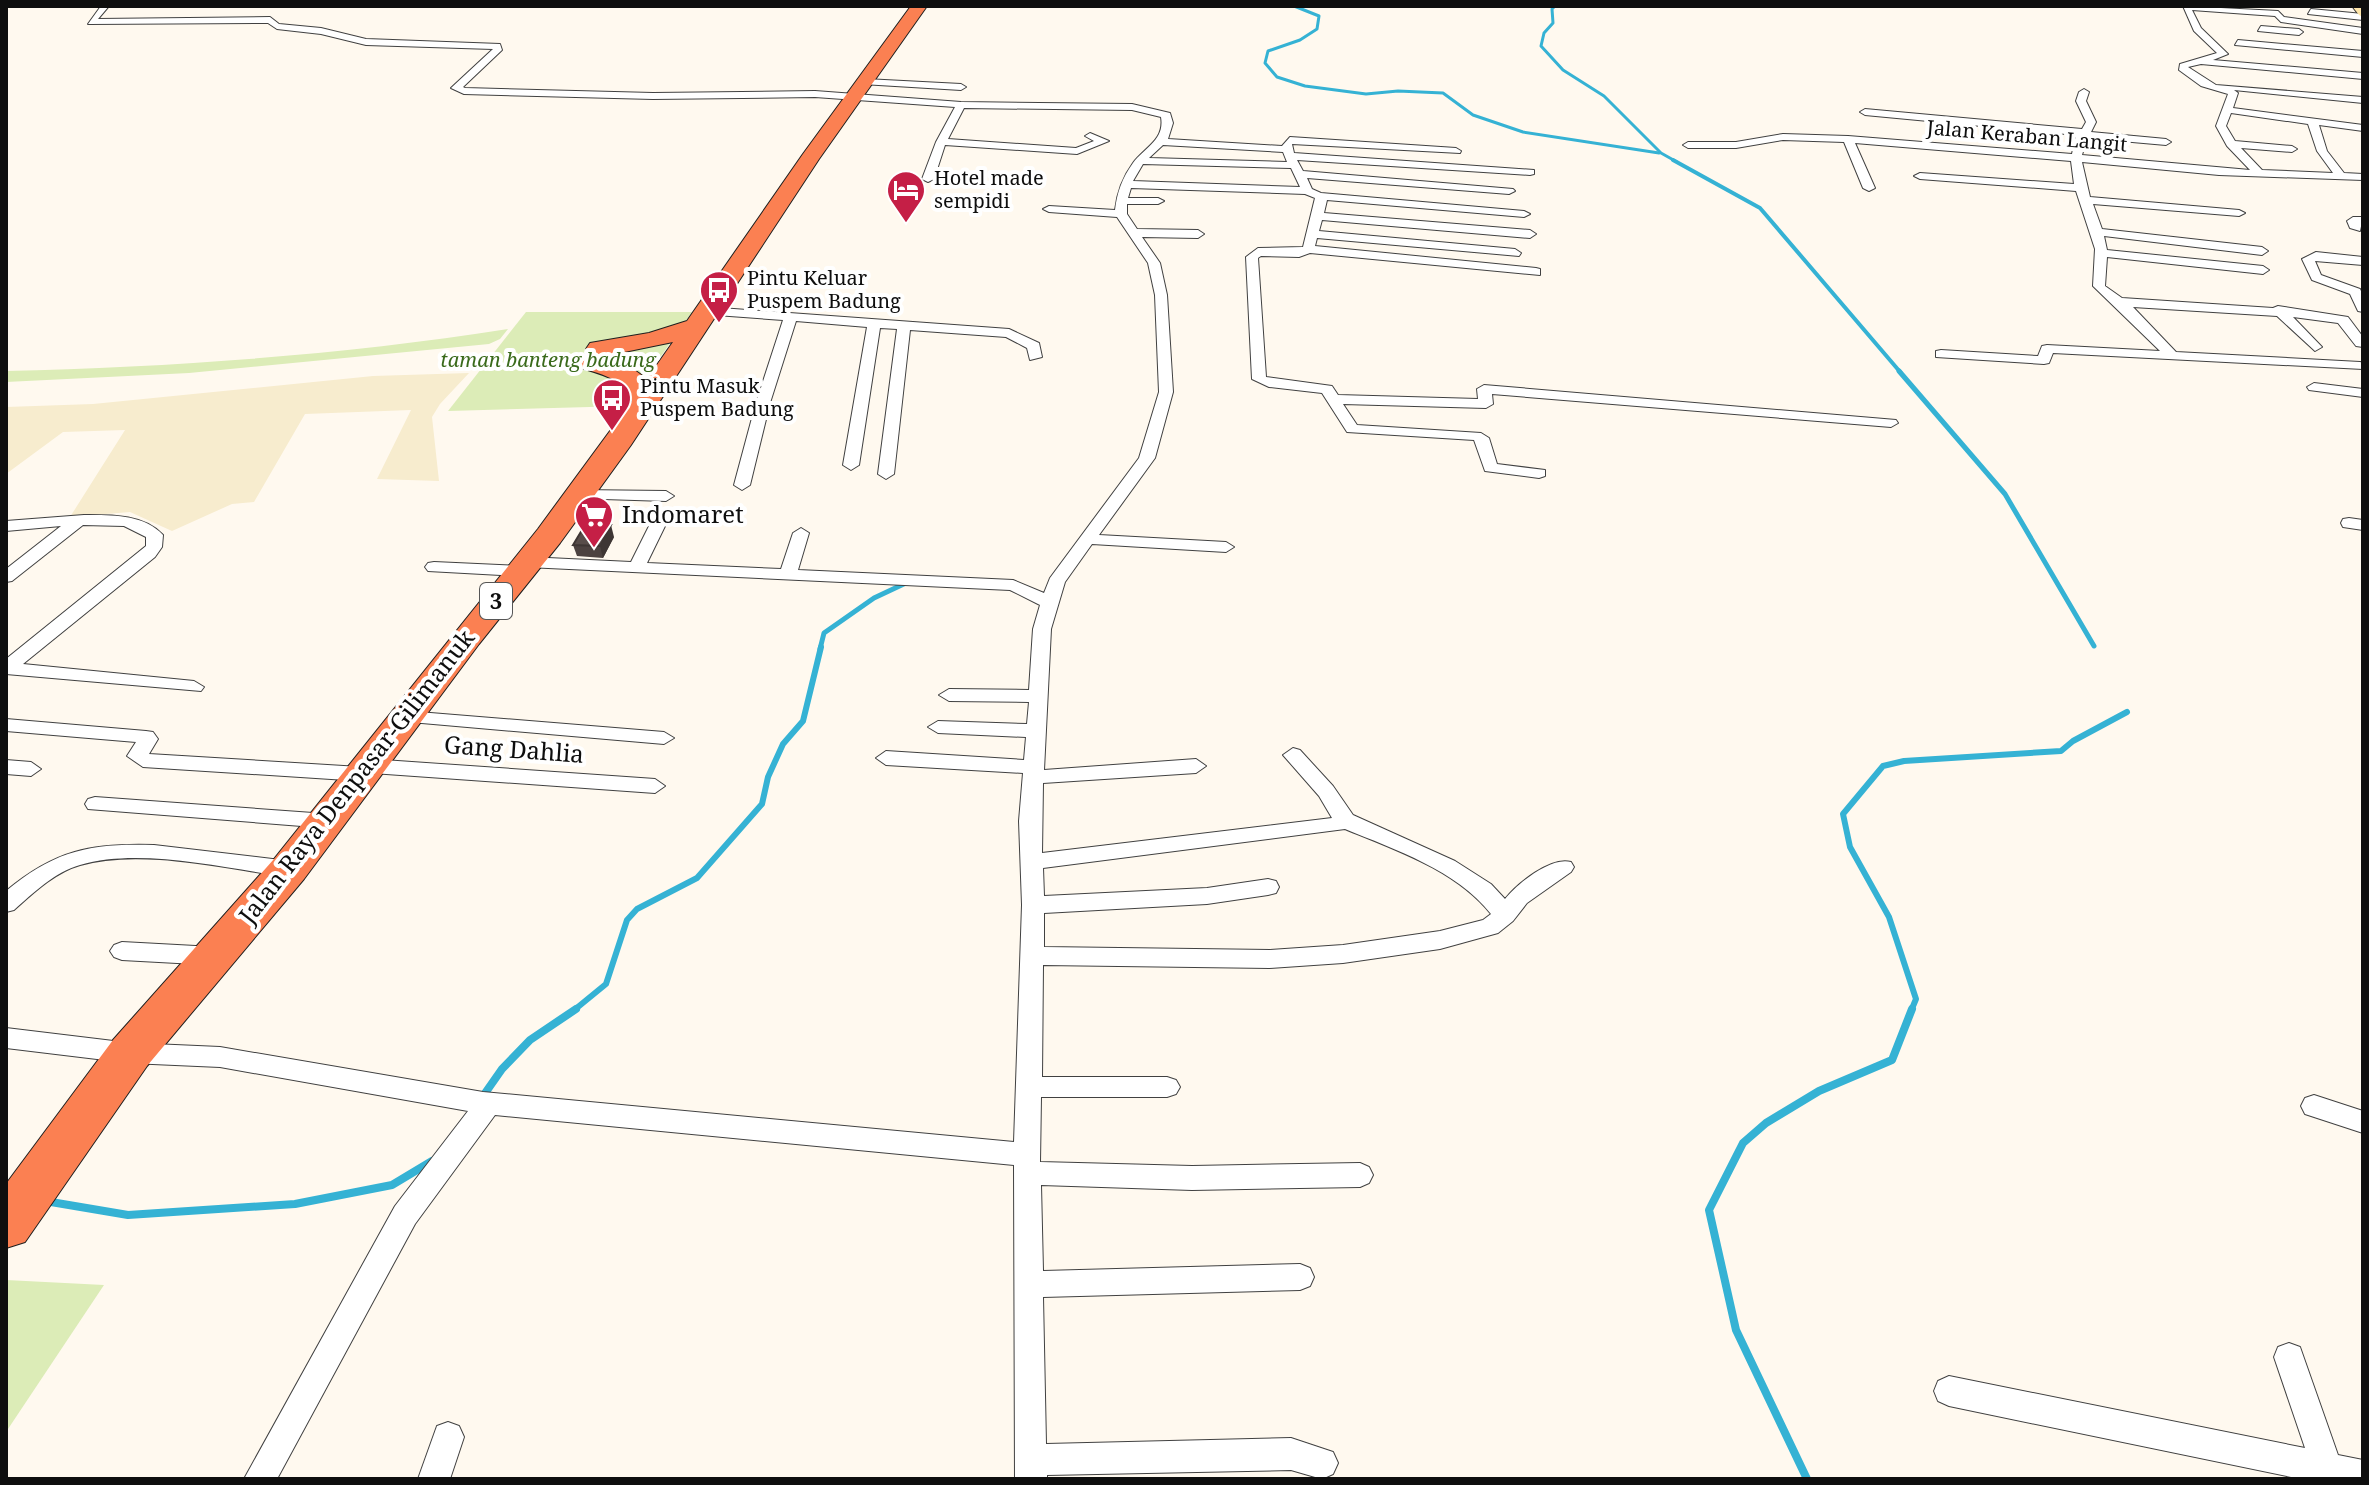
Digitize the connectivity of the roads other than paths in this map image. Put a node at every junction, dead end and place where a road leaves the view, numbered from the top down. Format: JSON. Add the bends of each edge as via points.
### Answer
{"nodes":[{"id":1,"x":105,"y":6,"type":"edge"},
{"id":2,"x":919,"y":6,"type":"edge"},
{"id":3,"x":2256,"y":6,"type":"edge"},
{"id":4,"x":2358,"y":6,"type":"edge"},
{"id":5,"x":2363,"y":15,"type":"edge"},
{"id":6,"x":2261,"y":29,"type":"dead end"},
{"id":7,"x":2363,"y":31,"type":"edge"},
{"id":8,"x":2363,"y":39,"type":"edge"},
{"id":9,"x":2238,"y":43,"type":"dead end"},
{"id":10,"x":2363,"y":54,"type":"edge"},
{"id":11,"x":2363,"y":61,"type":"edge"},
{"id":12,"x":2204,"y":62,"type":"junction"},
{"id":13,"x":2340,"y":65,"type":"dead end"},
{"id":14,"x":2363,"y":67,"type":"edge"},
{"id":15,"x":2284,"y":70,"type":"junction"},
{"id":16,"x":2363,"y":76,"type":"edge"},
{"id":17,"x":2209,"y":86,"type":"junction"},
{"id":18,"x":961,"y":87,"type":"dead end"},
{"id":19,"x":860,"y":89,"type":"junction"},
{"id":20,"x":2084,"y":92,"type":"dead end"},
{"id":21,"x":2348,"y":99,"type":"junction"},
{"id":22,"x":2363,"y":100,"type":"edge"},
{"id":23,"x":961,"y":105,"type":"junction"},
{"id":24,"x":2227,"y":110,"type":"junction"},
{"id":25,"x":1865,"y":112,"type":"dead end"},
{"id":26,"x":2313,"y":122,"type":"junction"},
{"id":27,"x":2363,"y":126,"type":"edge"},
{"id":28,"x":1183,"y":131,"type":"dead end"},
{"id":29,"x":2225,"y":132,"type":"junction"},
{"id":30,"x":2081,"y":133,"type":"junction"},
{"id":31,"x":1090,"y":136,"type":"dead end"},
{"id":32,"x":1165,"y":136,"type":"junction"},
{"id":33,"x":2276,"y":138,"type":"dead end"},
{"id":34,"x":1848,"y":139,"type":"junction"},
{"id":35,"x":941,"y":142,"type":"junction"},
{"id":36,"x":2166,"y":142,"type":"dead end"},
{"id":37,"x":2231,"y":144,"type":"junction"},
{"id":38,"x":1688,"y":145,"type":"dead end"},
{"id":39,"x":2292,"y":149,"type":"dead end"},
{"id":40,"x":1456,"y":151,"type":"dead end"},
{"id":41,"x":2077,"y":158,"type":"junction"},
{"id":42,"x":1141,"y":161,"type":"junction"},
{"id":43,"x":1293,"y":161,"type":"junction"},
{"id":44,"x":1530,"y":172,"type":"dead end"},
{"id":45,"x":2257,"y":174,"type":"junction"},
{"id":46,"x":1920,"y":176,"type":"dead end"},
{"id":47,"x":2363,"y":177,"type":"edge"},
{"id":48,"x":928,"y":179,"type":"dead end"},
{"id":49,"x":2341,"y":182,"type":"junction"},
{"id":50,"x":1126,"y":184,"type":"junction"},
{"id":51,"x":1869,"y":188,"type":"dead end"},
{"id":52,"x":2078,"y":188,"type":"junction"},
{"id":53,"x":2363,"y":190,"type":"edge"},
{"id":54,"x":1509,"y":191,"type":"dead end"},
{"id":55,"x":1313,"y":193,"type":"junction"},
{"id":56,"x":1158,"y":201,"type":"dead end"},
{"id":57,"x":2088,"y":205,"type":"junction"},
{"id":58,"x":1121,"y":208,"type":"junction"},
{"id":59,"x":1049,"y":209,"type":"dead end"},
{"id":60,"x":2239,"y":213,"type":"dead end"},
{"id":61,"x":1524,"y":214,"type":"dead end"},
{"id":62,"x":1319,"y":216,"type":"junction"},
{"id":63,"x":2235,"y":226,"type":"dead end"},
{"id":64,"x":2097,"y":232,"type":"junction"},
{"id":65,"x":1135,"y":233,"type":"junction"},
{"id":66,"x":1198,"y":234,"type":"dead end"},
{"id":67,"x":1313,"y":234,"type":"junction"},
{"id":68,"x":1530,"y":234,"type":"dead end"},
{"id":69,"x":1304,"y":251,"type":"junction"},
{"id":70,"x":2262,"y":251,"type":"dead end"},
{"id":71,"x":1515,"y":253,"type":"dead end"},
{"id":72,"x":2102,"y":253,"type":"junction"},
{"id":73,"x":2363,"y":261,"type":"edge"},
{"id":74,"x":1469,"y":265,"type":"junction"},
{"id":75,"x":2263,"y":270,"type":"dead end"},
{"id":76,"x":1536,"y":272,"type":"dead end"},
{"id":77,"x":1473,"y":283,"type":"dead end"},
{"id":78,"x":2121,"y":302,"type":"junction"},
{"id":79,"x":2363,"y":308,"type":"edge"},
{"id":80,"x":2278,"y":310,"type":"junction"},
{"id":81,"x":791,"y":316,"type":"junction"},
{"id":82,"x":702,"y":318,"type":"junction"},
{"id":83,"x":874,"y":322,"type":"junction"},
{"id":84,"x":904,"y":324,"type":"junction"},
{"id":85,"x":2361,"y":343,"type":"dead end"},
{"id":86,"x":2315,"y":347,"type":"dead end"},
{"id":87,"x":1941,"y":354,"type":"dead end"},
{"id":88,"x":2171,"y":354,"type":"junction"},
{"id":89,"x":1035,"y":357,"type":"dead end"},
{"id":90,"x":2360,"y":366,"type":"dead end"},
{"id":91,"x":2314,"y":387,"type":"dead end"},
{"id":92,"x":2363,"y":393,"type":"edge"},
{"id":93,"x":1337,"y":399,"type":"junction"},
{"id":94,"x":646,"y":402,"type":"junction"},
{"id":95,"x":1891,"y":423,"type":"dead end"},
{"id":96,"x":851,"y":465,"type":"dead end"},
{"id":97,"x":1539,"y":473,"type":"dead end"},
{"id":98,"x":886,"y":474,"type":"dead end"},
{"id":99,"x":742,"y":485,"type":"dead end"},
{"id":100,"x":578,"y":495,"type":"junction"},
{"id":101,"x":666,"y":496,"type":"dead end"},
{"id":102,"x":77,"y":522,"type":"junction"},
{"id":103,"x":659,"y":522,"type":"dead end"},
{"id":104,"x":6,"y":526,"type":"edge"},
{"id":105,"x":801,"y":533,"type":"dead end"},
{"id":106,"x":1086,"y":539,"type":"junction"},
{"id":107,"x":1226,"y":547,"type":"dead end"},
{"id":108,"x":524,"y":566,"type":"junction"},
{"id":109,"x":434,"y":567,"type":"dead end"},
{"id":110,"x":636,"y":568,"type":"junction"},
{"id":111,"x":788,"y":573,"type":"junction"},
{"id":112,"x":6,"y":577,"type":"edge"},
{"id":113,"x":1051,"y":604,"type":"junction"},
{"id":114,"x":6,"y":668,"type":"edge"},
{"id":115,"x":194,"y":687,"type":"dead end"},
{"id":116,"x":949,"y":695,"type":"dead end"},
{"id":117,"x":1039,"y":696,"type":"junction"},
{"id":118,"x":406,"y":717,"type":"junction"},
{"id":119,"x":6,"y":725,"type":"edge"},
{"id":120,"x":938,"y":727,"type":"dead end"},
{"id":121,"x":1035,"y":731,"type":"junction"},
{"id":122,"x":664,"y":738,"type":"dead end"},
{"id":123,"x":1293,"y":755,"type":"dead end"},
{"id":124,"x":886,"y":758,"type":"dead end"},
{"id":125,"x":1196,"y":766,"type":"dead end"},
{"id":126,"x":6,"y":767,"type":"edge"},
{"id":127,"x":31,"y":769,"type":"dead end"},
{"id":128,"x":365,"y":770,"type":"junction"},
{"id":129,"x":1032,"y":772,"type":"junction"},
{"id":130,"x":655,"y":786,"type":"dead end"},
{"id":131,"x":95,"y":804,"type":"dead end"},
{"id":132,"x":1342,"y":819,"type":"junction"},
{"id":133,"x":327,"y":821,"type":"junction"},
{"id":134,"x":1032,"y":862,"type":"junction"},
{"id":135,"x":1563,"y":867,"type":"dead end"},
{"id":136,"x":289,"y":869,"type":"junction"},
{"id":137,"x":1268,"y":887,"type":"dead end"},
{"id":138,"x":6,"y":904,"type":"edge"},
{"id":139,"x":1033,"y":905,"type":"junction"},
{"id":140,"x":1505,"y":915,"type":"junction"},
{"id":141,"x":122,"y":951,"type":"dead end"},
{"id":142,"x":214,"y":956,"type":"junction"},
{"id":143,"x":1031,"y":956,"type":"junction"},
{"id":144,"x":6,"y":1038,"type":"edge"},
{"id":145,"x":130,"y":1053,"type":"junction"},
{"id":146,"x":1029,"y":1087,"type":"junction"},
{"id":147,"x":1167,"y":1087,"type":"dead end"},
{"id":148,"x":486,"y":1103,"type":"junction"},
{"id":149,"x":2314,"y":1106,"type":"dead end"},
{"id":150,"x":2363,"y":1122,"type":"edge"},
{"id":151,"x":1028,"y":1164,"type":"junction"},
{"id":152,"x":1360,"y":1175,"type":"dead end"},
{"id":153,"x":6,"y":1225,"type":"edge"},
{"id":154,"x":1300,"y":1277,"type":"dead end"},
{"id":155,"x":1030,"y":1284,"type":"junction"},
{"id":156,"x":2289,"y":1357,"type":"dead end"},
{"id":157,"x":1949,"y":1391,"type":"dead end"},
{"id":158,"x":448,"y":1437,"type":"dead end"},
{"id":159,"x":1322,"y":1463,"type":"dead end"},
{"id":160,"x":2327,"y":1468,"type":"junction"},
{"id":161,"x":1031,"y":1470,"type":"edge"},
{"id":162,"x":2363,"y":1476,"type":"edge"},
{"id":163,"x":260,"y":1479,"type":"edge"},
{"id":164,"x":434,"y":1479,"type":"edge"}],
"edges":[{"from":1,"to":19,"type":"street","via":[[91,22],[270,20],[277,26],[366,42],[497,46],[456,88],[464,91],[653,96]]},
{"from":2,"to":19,"type":"highway","name":"Jalan Raya Denpasar-Gilimanuk","number":"3"},
{"from":3,"to":5,"type":"street"},
{"from":4,"to":5,"type":"street"},
{"from":6,"to":8,"type":"street"},
{"from":7,"to":12,"type":"street","via":[[2281,19],[2278,14],[2186,7],[2197,29],[2223,54]]},
{"from":9,"to":10,"type":"street"},
{"from":11,"to":15,"type":"street","via":[[2258,52]]},
{"from":12,"to":15,"type":"street"},
{"from":12,"to":17,"type":"street","via":[[2183,66]]},
{"from":13,"to":14,"type":"street"},
{"from":15,"to":16,"type":"street"},
{"from":17,"to":21,"type":"street"},
{"from":17,"to":24,"type":"street","via":[[2233,93]]},
{"from":18,"to":19,"type":"street"},
{"from":19,"to":23,"type":"street"},
{"from":19,"to":82,"type":"highway","name":"Jalan Raya Denpasar-Gilimanuk","number":"3"},
{"from":20,"to":30,"type":"street","via":[[2081,101],[2091,122]]},
{"from":21,"to":22,"type":"street"},
{"from":21,"to":27,"type":"street"},
{"from":23,"to":32,"type":"street","via":[[1147,109],[1166,115]]},
{"from":23,"to":35,"type":"street"},
{"from":24,"to":26,"type":"street"},
{"from":24,"to":29,"type":"street","via":[[2221,126]]},
{"from":25,"to":30,"type":"street"},
{"from":26,"to":27,"type":"street"},
{"from":26,"to":49,"type":"street","via":[[2322,151]]},
{"from":28,"to":32,"type":"street"},
{"from":29,"to":33,"type":"street"},
{"from":29,"to":37,"type":"street"},
{"from":30,"to":36,"type":"street"},
{"from":30,"to":41,"type":"street"},
{"from":31,"to":35,"type":"street","via":[[1104,141],[1084,151]]},
{"from":32,"to":42,"type":"street"},
{"from":32,"to":43,"type":"street"},
{"from":34,"to":38,"type":"street","name":"Jalan Keraban Langit","via":[[1783,137],[1736,145]]},
{"from":34,"to":41,"type":"street","name":"Jalan Keraban Langit"},
{"from":34,"to":51,"type":"street"},
{"from":35,"to":48,"type":"street"},
{"from":37,"to":39,"type":"street"},
{"from":37,"to":45,"type":"street"},
{"from":40,"to":43,"type":"street","via":[[1296,139],[1288,141]]},
{"from":41,"to":45,"type":"street","name":"Jalan Keraban Langit"},
{"from":41,"to":52,"type":"street"},
{"from":42,"to":43,"type":"street"},
{"from":42,"to":50,"type":"street"},
{"from":43,"to":44,"type":"street"},
{"from":43,"to":54,"type":"street"},
{"from":43,"to":55,"type":"street"},
{"from":45,"to":49,"type":"street","name":"Jalan Keraban Langit"},
{"from":46,"to":52,"type":"street"},
{"from":47,"to":49,"type":"street","name":"Jalan Keraban Langit"},
{"from":49,"to":53,"type":"street"},
{"from":50,"to":55,"type":"street"},
{"from":50,"to":58,"type":"street"},
{"from":52,"to":57,"type":"street"},
{"from":55,"to":61,"type":"street"},
{"from":55,"to":62,"type":"street","via":[[1322,201]]},
{"from":56,"to":58,"type":"street"},
{"from":57,"to":60,"type":"street"},
{"from":57,"to":63,"type":"street"},
{"from":57,"to":64,"type":"street"},
{"from":58,"to":59,"type":"street"},
{"from":58,"to":65,"type":"street"},
{"from":62,"to":67,"type":"street"},
{"from":62,"to":68,"type":"street"},
{"from":64,"to":70,"type":"street"},
{"from":64,"to":72,"type":"street"},
{"from":65,"to":66,"type":"street"},
{"from":65,"to":106,"type":"street","via":[[1154,263],[1161,295],[1166,392],[1147,458]]},
{"from":67,"to":69,"type":"street"},
{"from":67,"to":71,"type":"street"},
{"from":69,"to":74,"type":"street"},
{"from":69,"to":93,"type":"street","via":[[1258,252],[1252,257],[1259,379],[1320,386]]},
{"from":72,"to":75,"type":"street"},
{"from":72,"to":78,"type":"street","via":[[2097,281]]},
{"from":73,"to":79,"type":"street","via":[[2308,259],[2316,277],[2355,292]]},
{"from":74,"to":76,"type":"street"},
{"from":74,"to":77,"type":"street"},
{"from":78,"to":80,"type":"street"},
{"from":78,"to":88,"type":"street"},
{"from":80,"to":85,"type":"street","via":[[2337,317]]},
{"from":80,"to":86,"type":"street"},
{"from":81,"to":82,"type":"street"},
{"from":81,"to":83,"type":"street"},
{"from":81,"to":99,"type":"street"},
{"from":82,"to":94,"type":"highway","name":"Jalan Raya Denpasar-Gilimanuk","number":"3"},
{"from":82,"to":94,"type":"highway","via":[[653,340],[593,355],[637,382]]},
{"from":83,"to":84,"type":"street"},
{"from":83,"to":96,"type":"street"},
{"from":84,"to":89,"type":"street","via":[[1009,333],[1034,346]]},
{"from":84,"to":98,"type":"street"},
{"from":87,"to":88,"type":"street","via":[[2044,360],[2047,349]]},
{"from":88,"to":90,"type":"street"},
{"from":91,"to":92,"type":"street"},
{"from":93,"to":95,"type":"street","via":[[1486,404],[1484,389]]},
{"from":93,"to":97,"type":"street","via":[[1352,429],[1476,436],[1491,468]]},
{"from":94,"to":100,"type":"highway","name":"Jalan Raya Denpasar-Gilimanuk","number":"3"},
{"from":100,"to":101,"type":"street"},
{"from":100,"to":108,"type":"highway","name":"Jalan Raya Denpasar-Gilimanuk","number":"3"},
{"from":102,"to":104,"type":"street"},
{"from":102,"to":112,"type":"street"},
{"from":102,"to":114,"type":"street","via":[[128,522],[148,528],[155,535],[154,547]]},
{"from":103,"to":110,"type":"street"},
{"from":105,"to":111,"type":"street"},
{"from":106,"to":107,"type":"street"},
{"from":106,"to":113,"type":"street","via":[[1056,582]]},
{"from":108,"to":109,"type":"street"},
{"from":108,"to":110,"type":"street"},
{"from":108,"to":118,"type":"highway","name":"Jalan Raya Denpasar-Gilimanuk","number":"3"},
{"from":110,"to":111,"type":"street"},
{"from":111,"to":113,"type":"street","via":[[1013,585]]},
{"from":113,"to":117,"type":"street","via":[[1042,629]]},
{"from":114,"to":115,"type":"street"},
{"from":116,"to":117,"type":"street"},
{"from":117,"to":121,"type":"street"},
{"from":118,"to":122,"type":"street"},
{"from":118,"to":128,"type":"highway","name":"Jalan Raya Denpasar-Gilimanuk","number":"3"},
{"from":119,"to":128,"type":"street","name":"Gang Dahlia","via":[[146,737],[137,756],[143,760]]},
{"from":120,"to":121,"type":"street"},
{"from":121,"to":129,"type":"street"},
{"from":123,"to":132,"type":"street","via":[[1338,805]]},
{"from":124,"to":129,"type":"street"},
{"from":125,"to":129,"type":"street","via":[[1126,773]]},
{"from":126,"to":127,"type":"street"},
{"from":128,"to":130,"type":"street","name":"Gang Dahlia"},
{"from":128,"to":133,"type":"highway","name":"Jalan Raya Denpasar-Gilimanuk","number":"3"},
{"from":129,"to":134,"type":"street"},
{"from":131,"to":133,"type":"street"},
{"from":132,"to":134,"type":"street","via":[[1334,825]]},
{"from":132,"to":140,"type":"street","via":[[1461,876]]},
{"from":133,"to":136,"type":"highway","name":"Jalan Raya Denpasar-Gilimanuk","number":"3"},
{"from":134,"to":139,"type":"street"},
{"from":135,"to":140,"type":"street","via":[[1519,897]]},
{"from":136,"to":138,"type":"street","via":[[111,853],[79,857],[38,877]]},
{"from":136,"to":142,"type":"highway","name":"Jalan Raya Denpasar-Gilimanuk","number":"3"},
{"from":137,"to":139,"type":"street","via":[[1207,896]]},
{"from":139,"to":143,"type":"street"},
{"from":140,"to":143,"type":"street","via":[[1490,927],[1440,940],[1343,954],[1215,960]]},
{"from":141,"to":142,"type":"street"},
{"from":142,"to":145,"type":"highway","name":"Jalan Raya Denpasar-Gilimanuk","number":"3"},
{"from":143,"to":146,"type":"street"},
{"from":144,"to":145,"type":"street"},
{"from":145,"to":148,"type":"street","via":[[220,1057]]},
{"from":145,"to":153,"type":"highway","name":"Jalan Raya Denpasar-Gilimanuk","number":"3"},
{"from":146,"to":147,"type":"street"},
{"from":146,"to":151,"type":"street"},
{"from":148,"to":151,"type":"street"},
{"from":148,"to":163,"type":"street","via":[[405,1215]]},
{"from":149,"to":150,"type":"street"},
{"from":151,"to":152,"type":"street","via":[[1192,1178]]},
{"from":151,"to":155,"type":"street"},
{"from":154,"to":155,"type":"street"},
{"from":155,"to":161,"type":"street"},
{"from":156,"to":160,"type":"street"},
{"from":157,"to":160,"type":"street"},
{"from":158,"to":164,"type":"street"},
{"from":159,"to":161,"type":"street","via":[[1291,1454]]},
{"from":160,"to":162,"type":"street"}]}
